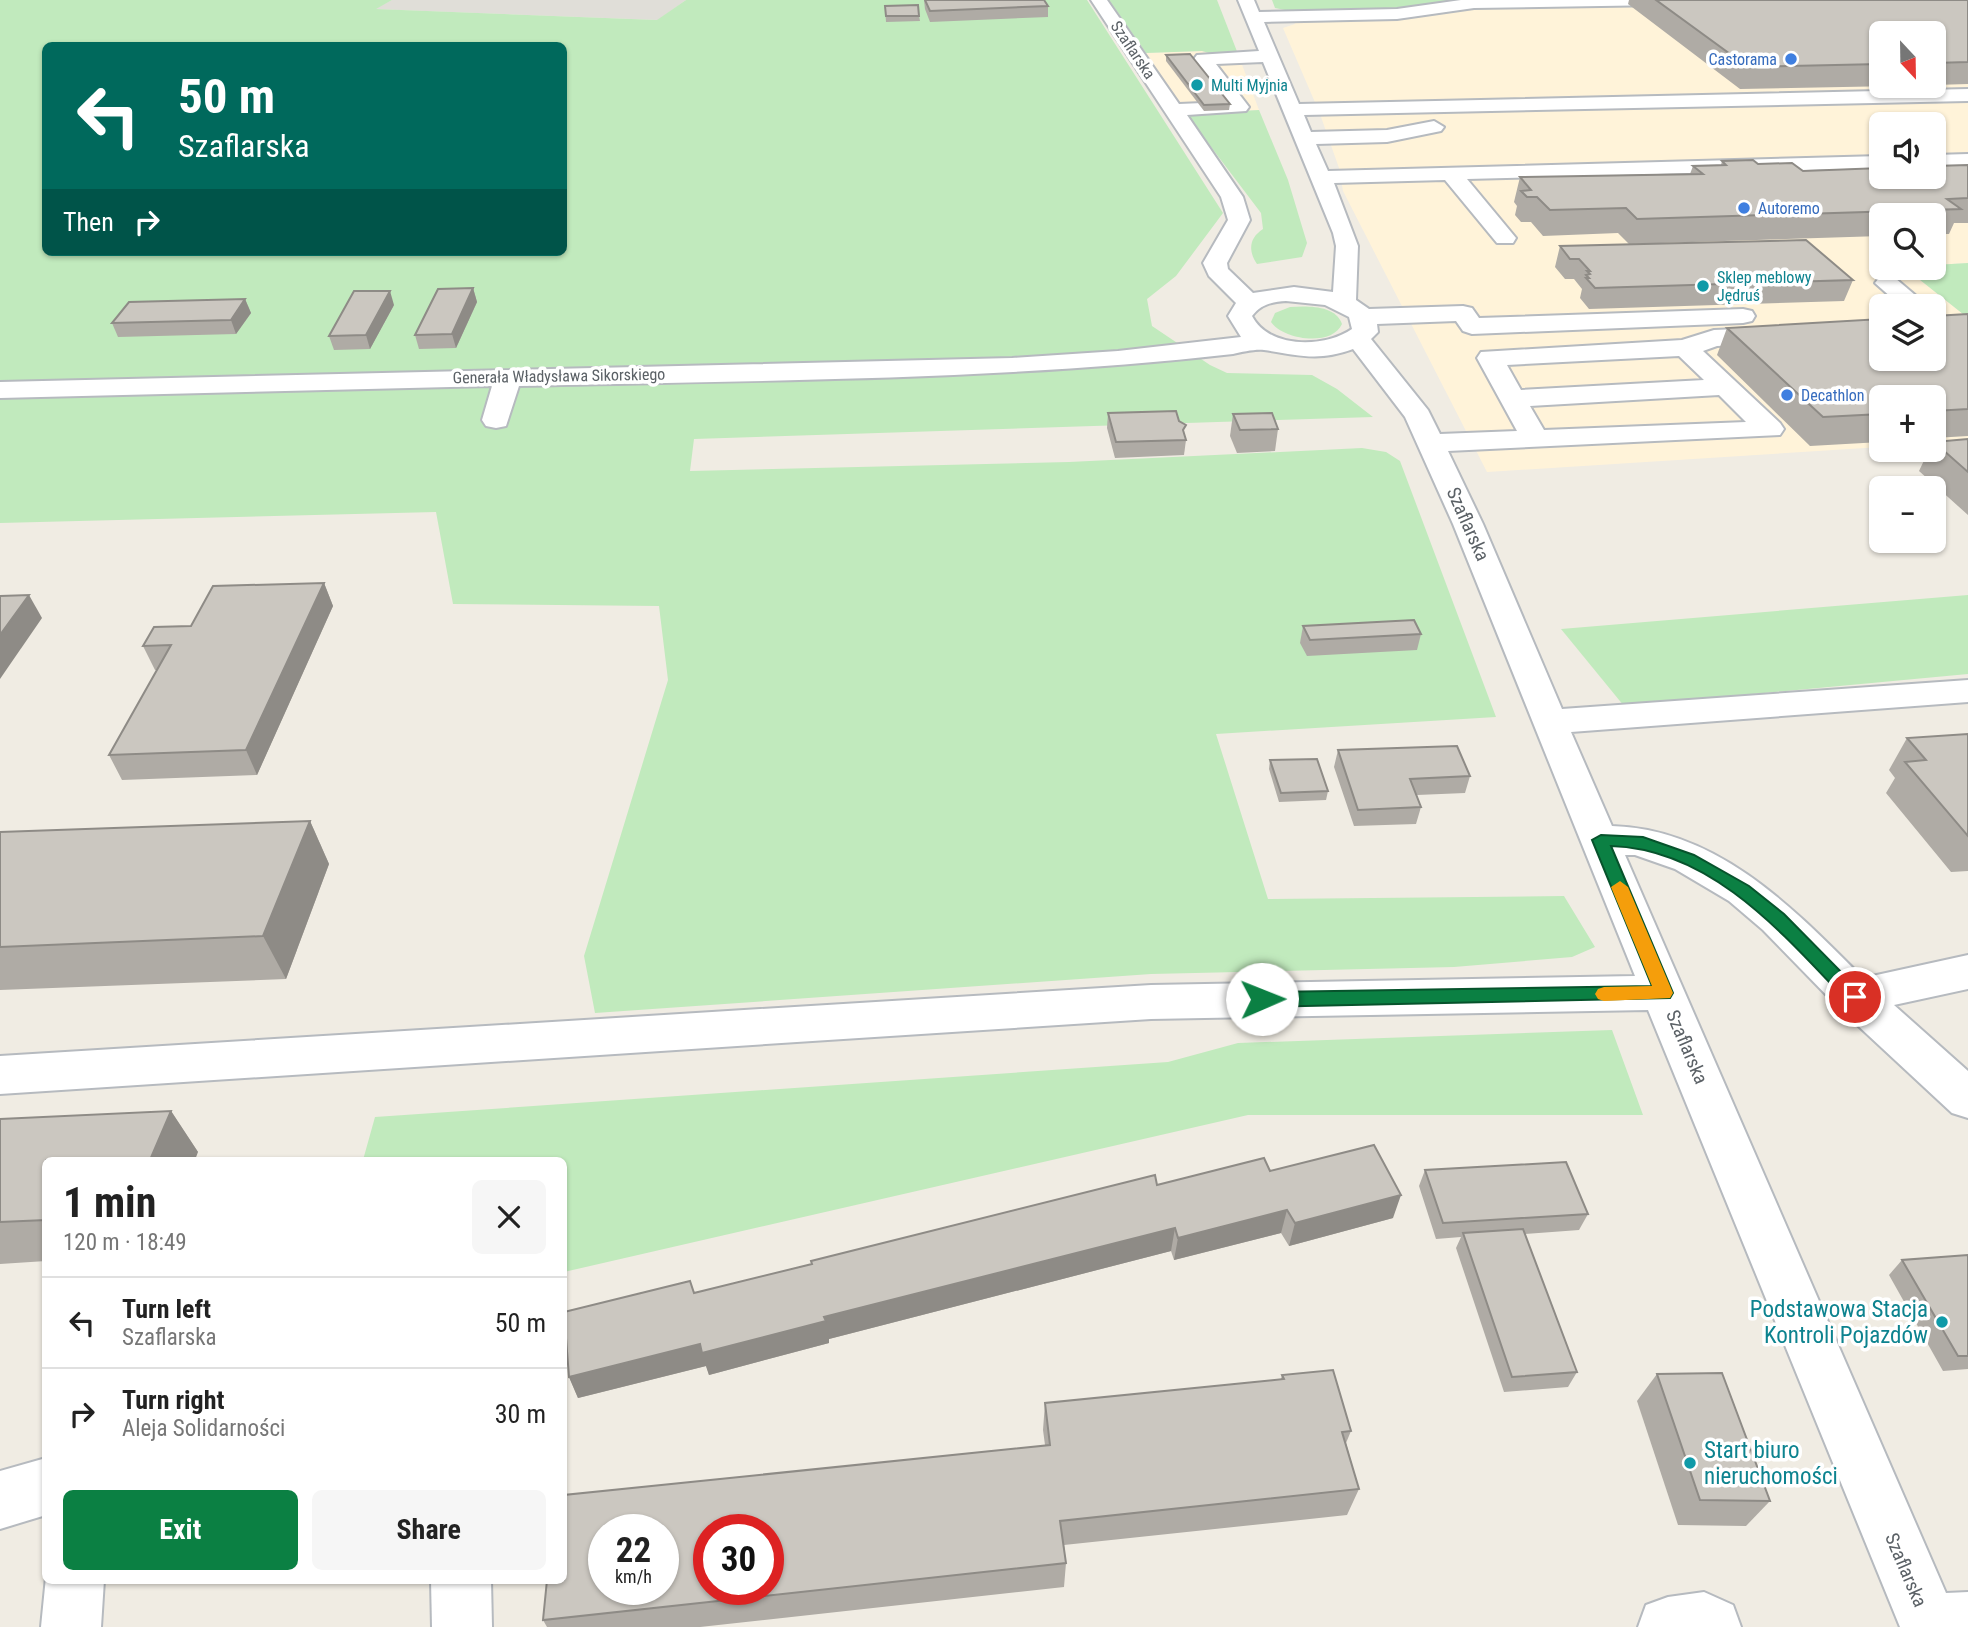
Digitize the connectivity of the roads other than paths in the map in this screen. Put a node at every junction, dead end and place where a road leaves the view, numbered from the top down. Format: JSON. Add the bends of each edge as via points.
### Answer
{"nodes":[{"id":1,"x":1099,"y":0,"type":"edge"},
{"id":2,"x":1663,"y":0,"type":"edge"},
{"id":3,"x":1250,"y":8,"type":"edge"},
{"id":4,"x":1269,"y":56,"type":"junction"},
{"id":5,"x":1138,"y":58,"type":"junction"},
{"id":6,"x":1200,"y":83,"type":"junction"},
{"id":7,"x":1968,"y":95,"type":"edge"},
{"id":8,"x":1968,"y":104,"type":"edge"},
{"id":9,"x":1293,"y":110,"type":"junction"},
{"id":10,"x":1716,"y":119,"type":"dead end"},
{"id":11,"x":1451,"y":127,"type":"dead end"},
{"id":12,"x":1304,"y":138,"type":"junction"},
{"id":13,"x":1869,"y":162,"type":"edge"},
{"id":14,"x":1449,"y":172,"type":"junction"},
{"id":15,"x":1321,"y":177,"type":"junction"},
{"id":16,"x":1504,"y":238,"type":"dead end"},
{"id":17,"x":1224,"y":243,"type":"junction"},
{"id":18,"x":1346,"y":255,"type":"junction"},
{"id":19,"x":1887,"y":284,"type":"dead end"},
{"id":20,"x":1289,"y":294,"type":"junction"},
{"id":21,"x":1900,"y":294,"type":"edge"},
{"id":22,"x":1869,"y":310,"type":"edge"},
{"id":23,"x":1246,"y":313,"type":"junction"},
{"id":24,"x":1355,"y":320,"type":"junction"},
{"id":25,"x":1869,"y":332,"type":"edge"},
{"id":26,"x":1267,"y":342,"type":"junction"},
{"id":27,"x":1685,"y":348,"type":"junction"},
{"id":28,"x":1314,"y":350,"type":"junction"},
{"id":29,"x":1118,"y":359,"type":"junction"},
{"id":30,"x":508,"y":377,"type":"junction"},
{"id":31,"x":1726,"y":387,"type":"junction"},
{"id":32,"x":0,"y":390,"type":"edge"},
{"id":33,"x":1401,"y":395,"type":"junction"},
{"id":34,"x":1512,"y":398,"type":"junction"},
{"id":35,"x":496,"y":420,"type":"dead end"},
{"id":36,"x":1535,"y":439,"type":"junction"},
{"id":37,"x":1431,"y":443,"type":"junction"},
{"id":38,"x":1968,"y":691,"type":"edge"},
{"id":39,"x":1549,"y":722,"type":"junction"},
{"id":40,"x":1601,"y":840,"type":"junction"},
{"id":41,"x":1968,"y":972,"type":"edge"},
{"id":42,"x":1664,"y":993,"type":"junction"},
{"id":43,"x":1855,"y":997,"type":"junction"},
{"id":44,"x":0,"y":1075,"type":"edge"},
{"id":45,"x":1968,"y":1099,"type":"edge"},
{"id":46,"x":42,"y":1487,"type":"edge"},
{"id":47,"x":0,"y":1500,"type":"edge"},
{"id":48,"x":74,"y":1584,"type":"edge"},
{"id":49,"x":461,"y":1584,"type":"edge"},
{"id":50,"x":1942,"y":1625,"type":"edge"},
{"id":51,"x":71,"y":1627,"type":"edge"},
{"id":52,"x":462,"y":1627,"type":"edge"},
{"id":53,"x":1668,"y":1627,"type":"edge"},
{"id":54,"x":1711,"y":1627,"type":"edge"}],
"edges":[{"from":1,"to":5,"type":"street","name":"Szaflarska"},
{"from":2,"to":3,"type":"street","via":[[1474,3],[1397,14]]},
{"from":3,"to":4,"type":"street"},
{"from":4,"to":6,"type":"street"},
{"from":4,"to":9,"type":"street"},
{"from":5,"to":6,"type":"street","name":"Szaflarska"},
{"from":5,"to":6,"type":"street","via":[[1158,57]]},
{"from":6,"to":17,"type":"street","name":"Szaflarska","via":[[1236,206],[1237,227]]},
{"from":7,"to":9,"type":"street"},
{"from":8,"to":10,"type":"street"},
{"from":9,"to":12,"type":"street"},
{"from":11,"to":12,"type":"street","via":[[1387,136]]},
{"from":12,"to":15,"type":"street"},
{"from":13,"to":14,"type":"street"},
{"from":14,"to":15,"type":"street"},
{"from":14,"to":16,"type":"street"},
{"from":15,"to":18,"type":"street","via":[[1344,233]]},
{"from":17,"to":20,"type":"street","via":[[1248,275]]},
{"from":17,"to":23,"type":"street","name":"Szaflarska","via":[[1215,263],[1217,271]]},
{"from":18,"to":20,"type":"street"},
{"from":18,"to":24,"type":"street"},
{"from":19,"to":21,"type":"street"},
{"from":20,"to":23,"type":"street","name":"Generała Władysława Sikorskiego"},
{"from":20,"to":24,"type":"street","via":[[1320,297]]},
{"from":22,"to":24,"type":"street","via":[[1472,326],[1463,313]]},
{"from":23,"to":26,"type":"street","via":[[1255,337]]},
{"from":23,"to":29,"type":"street","name":"Generała Władysława Sikorskiego"},
{"from":24,"to":28,"type":"street","via":[[1331,348]]},
{"from":24,"to":33,"type":"street","name":"Szaflarska"},
{"from":25,"to":27,"type":"street","via":[[1714,338]]},
{"from":26,"to":28,"type":"street"},
{"from":26,"to":29,"type":"street","name":"Generała Władysława Sikorskiego"},
{"from":27,"to":31,"type":"street"},
{"from":27,"to":34,"type":"street","via":[[1490,358]]},
{"from":28,"to":33,"type":"street","name":"Szaflarska"},
{"from":29,"to":30,"type":"street","name":"Generała Władysława Sikorskiego","via":[[1012,366]]},
{"from":30,"to":32,"type":"street","name":"Generała Władysława Sikorskiego"},
{"from":30,"to":35,"type":"street"},
{"from":31,"to":34,"type":"street"},
{"from":31,"to":36,"type":"street","via":[[1770,429]]},
{"from":33,"to":37,"type":"street","name":"Szaflarska","via":[[1418,415]]},
{"from":34,"to":36,"type":"street"},
{"from":36,"to":37,"type":"street"},
{"from":37,"to":39,"type":"street","name":"Szaflarska"},
{"from":38,"to":39,"type":"street"},
{"from":39,"to":40,"type":"street","name":"Szaflarska"},
{"from":40,"to":42,"type":"street","name":"Szaflarska"},
{"from":40,"to":43,"type":"street","via":[[1638,841],[1689,859],[1743,890]]},
{"from":41,"to":43,"type":"street"},
{"from":42,"to":44,"type":"street","via":[[1151,1002]]},
{"from":42,"to":50,"type":"street","name":"Szaflarska"},
{"from":43,"to":45,"type":"street"},
{"from":46,"to":47,"type":"street"},
{"from":48,"to":51,"type":"street"},
{"from":49,"to":52,"type":"street"},
{"from":53,"to":54,"type":"street","via":[[1704,1622]]}]}
